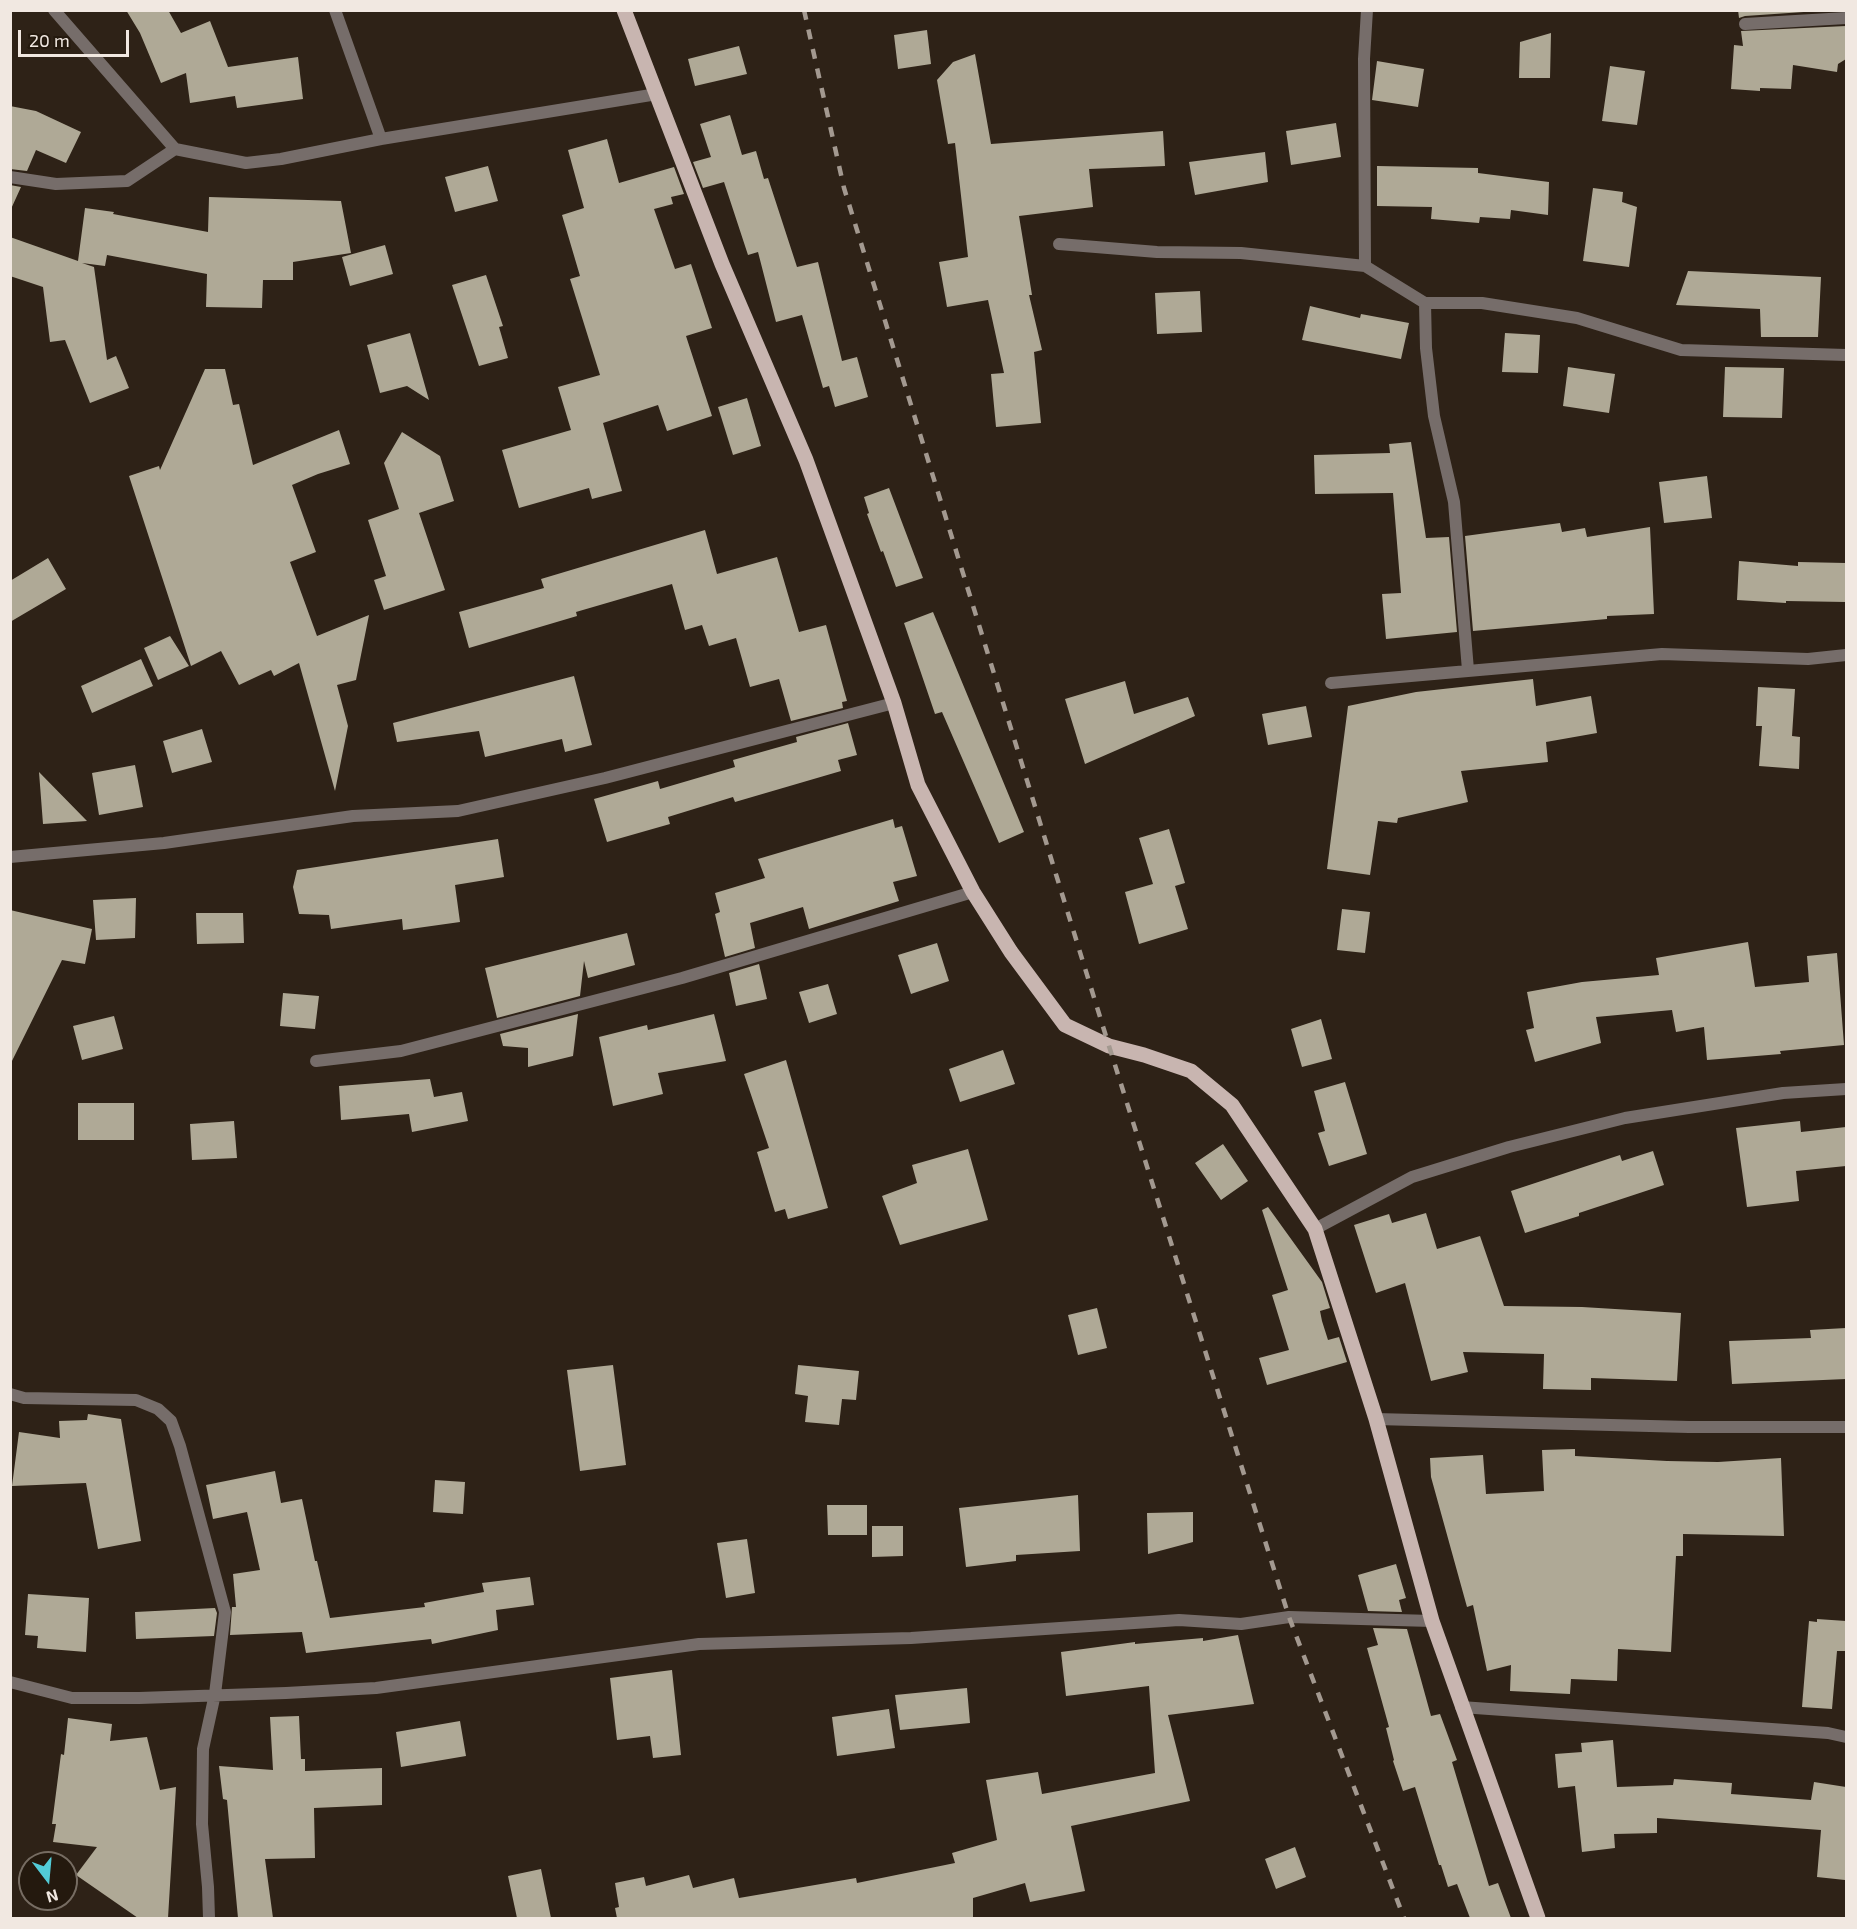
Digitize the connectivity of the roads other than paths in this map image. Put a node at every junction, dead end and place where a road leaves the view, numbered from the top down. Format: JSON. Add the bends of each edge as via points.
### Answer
{"nodes":[{"id":1,"x":54,"y":10,"type":"edge"},
{"id":2,"x":335,"y":10,"type":"edge"},
{"id":3,"x":624,"y":10,"type":"edge"},
{"id":4,"x":1367,"y":10,"type":"edge"},
{"id":5,"x":1846,"y":18,"type":"edge"},
{"id":6,"x":1745,"y":24,"type":"dead end"},
{"id":7,"x":657,"y":94,"type":"junction"},
{"id":8,"x":381,"y":139,"type":"junction"},
{"id":9,"x":175,"y":149,"type":"junction"},
{"id":10,"x":10,"y":177,"type":"edge"},
{"id":11,"x":1059,"y":244,"type":"dead end"},
{"id":12,"x":1365,"y":266,"type":"junction"},
{"id":13,"x":1425,"y":303,"type":"junction"},
{"id":14,"x":1846,"y":354,"type":"edge"},
{"id":15,"x":1846,"y":655,"type":"edge"},
{"id":16,"x":1468,"y":670,"type":"junction"},
{"id":17,"x":1331,"y":683,"type":"dead end"},
{"id":18,"x":894,"y":703,"type":"junction"},
{"id":19,"x":10,"y":857,"type":"edge"},
{"id":20,"x":973,"y":892,"type":"junction"},
{"id":21,"x":316,"y":1060,"type":"dead end"},
{"id":22,"x":1846,"y":1089,"type":"edge"},
{"id":23,"x":1315,"y":1229,"type":"junction"},
{"id":24,"x":10,"y":1394,"type":"edge"},
{"id":25,"x":1376,"y":1419,"type":"junction"},
{"id":26,"x":1846,"y":1427,"type":"edge"},
{"id":27,"x":1432,"y":1622,"type":"junction"},
{"id":28,"x":10,"y":1682,"type":"edge"},
{"id":29,"x":214,"y":1694,"type":"junction"},
{"id":30,"x":1461,"y":1707,"type":"junction"},
{"id":31,"x":1846,"y":1737,"type":"edge"},
{"id":32,"x":209,"y":1918,"type":"edge"},
{"id":33,"x":1538,"y":1918,"type":"edge"}],
"edges":[{"from":1,"to":9,"type":"street"},
{"from":2,"to":8,"type":"street"},
{"from":3,"to":7,"type":"main road"},
{"from":4,"to":12,"type":"street"},
{"from":5,"to":6,"type":"street"},
{"from":7,"to":8,"type":"street"},
{"from":7,"to":18,"type":"main road","via":[[722,264],[806,460]]},
{"from":8,"to":9,"type":"street","via":[[246,163]]},
{"from":9,"to":10,"type":"street","via":[[127,181],[56,184]]},
{"from":11,"to":12,"type":"street","via":[[1157,252],[1240,253]]},
{"from":12,"to":13,"type":"street"},
{"from":13,"to":14,"type":"street","via":[[1482,303],[1577,318],[1681,350]]},
{"from":13,"to":16,"type":"street","via":[[1434,417],[1454,502]]},
{"from":15,"to":16,"type":"street","via":[[1808,659],[1662,654]]},
{"from":16,"to":17,"type":"street"},
{"from":18,"to":19,"type":"street","via":[[617,775],[458,811],[353,816],[164,843]]},
{"from":18,"to":20,"type":"main road","via":[[918,785]]},
{"from":20,"to":21,"type":"street","via":[[682,978],[401,1051]]},
{"from":20,"to":23,"type":"main road","via":[[1065,1025],[1109,1046],[1191,1071],[1232,1105]]},
{"from":22,"to":23,"type":"street","via":[[1782,1093],[1636,1116],[1509,1147],[1412,1177]]},
{"from":23,"to":25,"type":"main road"},
{"from":24,"to":29,"type":"street","via":[[24,1398],[136,1400],[158,1409],[171,1421],[225,1612]]},
{"from":25,"to":26,"type":"street"},
{"from":25,"to":27,"type":"main road"},
{"from":27,"to":29,"type":"street","via":[[1289,1617],[1241,1624],[1179,1620],[911,1638],[699,1644],[376,1688]]},
{"from":27,"to":30,"type":"main road"},
{"from":28,"to":29,"type":"street","via":[[72,1698]]},
{"from":29,"to":32,"type":"street","via":[[203,1749],[202,1824]]},
{"from":30,"to":31,"type":"street"},
{"from":30,"to":33,"type":"main road"}]}
